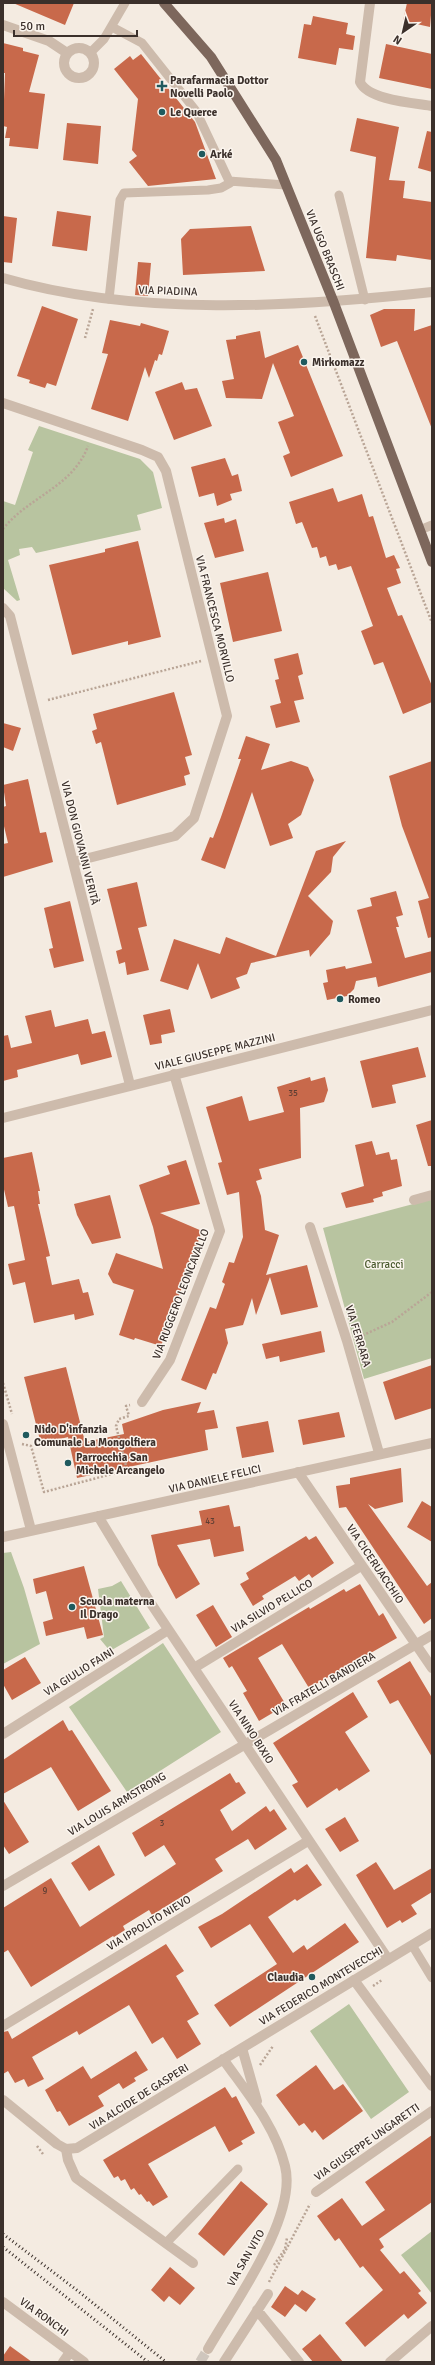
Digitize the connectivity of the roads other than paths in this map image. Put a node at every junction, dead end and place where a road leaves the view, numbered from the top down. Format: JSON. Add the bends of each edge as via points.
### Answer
{"nodes":[{"id":1,"x":125,"y":3,"type":"edge"},
{"id":2,"x":164,"y":3,"type":"edge"},
{"id":3,"x":370,"y":3,"type":"edge"},
{"id":4,"x":3,"y":25,"type":"edge"},
{"id":5,"x":112,"y":27,"type":"junction"},
{"id":6,"x":91,"y":52,"type":"junction"},
{"id":7,"x":67,"y":53,"type":"junction"},
{"id":8,"x":432,"y":106,"type":"edge"},
{"id":9,"x":230,"y":181,"type":"junction"},
{"id":10,"x":286,"y":185,"type":"junction"},
{"id":11,"x":339,"y":195,"type":"dead end"},
{"id":12,"x":3,"y":278,"type":"edge"},
{"id":13,"x":432,"y":292,"type":"edge"},
{"id":14,"x":109,"y":299,"type":"junction"},
{"id":15,"x":365,"y":300,"type":"junction"},
{"id":16,"x":334,"y":303,"type":"junction"},
{"id":17,"x":3,"y":403,"type":"edge"},
{"id":18,"x":432,"y":525,"type":"edge"},
{"id":19,"x":420,"y":530,"type":"junction"},
{"id":20,"x":432,"y":562,"type":"edge"},
{"id":21,"x":3,"y":608,"type":"edge"},
{"id":22,"x":73,"y":862,"type":"junction"},
{"id":23,"x":432,"y":1010,"type":"edge"},
{"id":24,"x":174,"y":1074,"type":"junction"},
{"id":25,"x":130,"y":1085,"type":"junction"},
{"id":26,"x":3,"y":1118,"type":"edge"},
{"id":27,"x":432,"y":1195,"type":"edge"},
{"id":28,"x":414,"y":1200,"type":"dead end"},
{"id":29,"x":310,"y":1227,"type":"dead end"},
{"id":30,"x":142,"y":1402,"type":"road end"},
{"id":31,"x":3,"y":1424,"type":"edge"},
{"id":32,"x":430,"y":1444,"type":"edge"},
{"id":33,"x":379,"y":1453,"type":"junction"},
{"id":34,"x":298,"y":1472,"type":"junction"},
{"id":35,"x":98,"y":1516,"type":"junction"},
{"id":36,"x":31,"y":1530,"type":"junction"},
{"id":37,"x":3,"y":1537,"type":"edge"},
{"id":38,"x":361,"y":1566,"type":"junction"},
{"id":39,"x":168,"y":1630,"type":"junction"},
{"id":40,"x":432,"y":1635,"type":"edge"},
{"id":41,"x":416,"y":1644,"type":"junction"},
{"id":42,"x":194,"y":1668,"type":"junction"},
{"id":43,"x":432,"y":1668,"type":"edge"},
{"id":44,"x":3,"y":1734,"type":"edge"},
{"id":45,"x":244,"y":1744,"type":"junction"},
{"id":46,"x":308,"y":1841,"type":"junction"},
{"id":47,"x":3,"y":1886,"type":"edge"},
{"id":48,"x":432,"y":1933,"type":"edge"},
{"id":49,"x":412,"y":1945,"type":"junction"},
{"id":50,"x":388,"y":1959,"type":"junction"},
{"id":51,"x":432,"y":1978,"type":"edge"},
{"id":52,"x":354,"y":1980,"type":"junction"},
{"id":53,"x":3,"y":2026,"type":"edge"},
{"id":54,"x":242,"y":2048,"type":"junction"},
{"id":55,"x":223,"y":2060,"type":"junction"},
{"id":56,"x":432,"y":2086,"type":"edge"},
{"id":57,"x":3,"y":2100,"type":"edge"},
{"id":58,"x":258,"y":2107,"type":"junction"},
{"id":59,"x":432,"y":2111,"type":"edge"},
{"id":60,"x":66,"y":2149,"type":"junction"},
{"id":61,"x":238,"y":2169,"type":"dead end"},
{"id":62,"x":316,"y":2192,"type":"road end"},
{"id":63,"x":166,"y":2243,"type":"junction"},
{"id":64,"x":193,"y":2263,"type":"dead end"},
{"id":65,"x":268,"y":2294,"type":"road end"},
{"id":66,"x":3,"y":2302,"type":"edge"},
{"id":67,"x":257,"y":2310,"type":"junction"},
{"id":68,"x":432,"y":2326,"type":"edge"},
{"id":69,"x":208,"y":2349,"type":"tunnel mouth"},
{"id":70,"x":70,"y":2352,"type":"junction"},
{"id":71,"x":63,"y":2362,"type":"edge"},
{"id":72,"x":84,"y":2362,"type":"edge"},
{"id":73,"x":224,"y":2362,"type":"edge"},
{"id":74,"x":299,"y":2362,"type":"edge"},
{"id":75,"x":390,"y":2362,"type":"edge"}],
"edges":[{"from":1,"to":5,"type":"lane"},
{"from":2,"to":10,"type":"main road","name":"VIA UGO BRASCHI","via":[[211,57],[276,160]]},
{"from":3,"to":8,"type":"street","via":[[360,82],[362,86],[372,94]]},
{"from":4,"to":7,"type":"street","via":[[49,41]]},
{"from":5,"to":6,"type":"lane"},
{"from":5,"to":9,"type":"lane","via":[[142,43],[196,111]]},
{"from":6,"to":7,"type":"street","via":[[80,47]]},
{"from":6,"to":7,"type":"street","via":[[95,61],[92,71],[80,78],[67,72],[64,62]]},
{"from":9,"to":10,"type":"lane"},
{"from":9,"to":14,"type":"lane","via":[[227,186],[208,190],[124,193],[120,200]]},
{"from":10,"to":16,"type":"main road","name":"VIA UGO BRASCHI"},
{"from":11,"to":15,"type":"lane"},
{"from":12,"to":14,"type":"street","name":"VIA PIADINA","via":[[54,292]]},
{"from":13,"to":15,"type":"street","name":"VIA PIADINA"},
{"from":14,"to":16,"type":"street","name":"VIA PIADINA","via":[[145,303]]},
{"from":15,"to":16,"type":"street","name":"VIA PIADINA"},
{"from":16,"to":19,"type":"main road","name":"VIA UGO BRASCHI"},
{"from":17,"to":22,"type":"street","name":"VIA FRANCESCA MORVILLO","via":[[142,450],[158,458],[166,471],[227,716],[194,818],[176,836]]},
{"from":18,"to":19,"type":"lane"},
{"from":19,"to":20,"type":"main road","name":"VIA UGO BRASCHI"},
{"from":21,"to":22,"type":"street","name":"VIA DON GIOVANNI VERITÀ","via":[[10,616]]},
{"from":22,"to":25,"type":"street","name":"VIA DON GIOVANNI VERITÀ"},
{"from":23,"to":24,"type":"street","name":"VIALE GIUSEPPE MAZZINI"},
{"from":24,"to":25,"type":"street","name":"VIALE GIUSEPPE MAZZINI"},
{"from":24,"to":30,"type":"street","name":"VIA RUGGERO LEONCAVALLO","via":[[220,1232],[170,1360]]},
{"from":25,"to":26,"type":"street","name":"VIALE GIUSEPPE MAZZINI"},
{"from":27,"to":28,"type":"street"},
{"from":29,"to":33,"type":"street","name":"VIA FERRARA","via":[[348,1341]]},
{"from":31,"to":36,"type":"street"},
{"from":32,"to":33,"type":"street","name":"VIA DANIELE FELICI"},
{"from":33,"to":34,"type":"street","name":"VIA DANIELE FELICI"},
{"from":34,"to":35,"type":"street","name":"VIA DANIELE FELICI"},
{"from":34,"to":38,"type":"street","name":"VIA CICERUACCHIO"},
{"from":35,"to":36,"type":"street","name":"VIA DANIELE FELICI"},
{"from":35,"to":39,"type":"street","name":"VIA NINO BIXIO"},
{"from":36,"to":37,"type":"street","name":"VIA DANIELE FELICI"},
{"from":38,"to":41,"type":"street","name":"VIA CICERUACCHIO"},
{"from":38,"to":42,"type":"street","name":"VIA SILVIO PELLICO"},
{"from":39,"to":42,"type":"street","name":"VIA NINO BIXIO"},
{"from":39,"to":44,"type":"street","name":"VIA GIULIO FAINI"},
{"from":40,"to":41,"type":"street","name":"VIA FRATELLI BANDIERA"},
{"from":41,"to":43,"type":"street","name":"VIA CICERUACCHIO"},
{"from":41,"to":45,"type":"street","name":"VIA FRATELLI BANDIERA"},
{"from":42,"to":45,"type":"street","name":"VIA NINO BIXIO"},
{"from":45,"to":46,"type":"street","name":"VIA NINO BIXIO"},
{"from":45,"to":47,"type":"street","name":"VIA LOUIS ARMSTRONG"},
{"from":46,"to":50,"type":"street","name":"VIA NINO BIXIO"},
{"from":46,"to":53,"type":"street","name":"VIA IPPOLITO NIEVO"},
{"from":48,"to":49,"type":"street","name":"VIA FEDERICO MONTEVECCHI"},
{"from":49,"to":50,"type":"street","name":"VIA FEDERICO MONTEVECCHI"},
{"from":49,"to":51,"type":"lane"},
{"from":50,"to":52,"type":"street","name":"VIA FEDERICO MONTEVECCHI"},
{"from":52,"to":54,"type":"street","name":"VIA FEDERICO MONTEVECCHI"},
{"from":52,"to":56,"type":"street"},
{"from":54,"to":55,"type":"street","name":"VIA FEDERICO MONTEVECCHI"},
{"from":54,"to":58,"type":"street","name":"VIA SAN VITO"},
{"from":55,"to":58,"type":"street","name":"VIA SAN VITO"},
{"from":55,"to":60,"type":"street","name":"VIA ALCIDE DE GASPERI","via":[[94,2139],[77,2148]]},
{"from":57,"to":60,"type":"street"},
{"from":58,"to":69,"type":"street","name":"VIA SAN VITO","via":[[276,2140],[285,2167],[286,2189],[282,2215],[272,2242]]},
{"from":59,"to":62,"type":"street","name":"VIA GIUSEPPE UNGARETTI"},
{"from":60,"to":63,"type":"street","via":[[76,2178]]},
{"from":61,"to":63,"type":"lane"},
{"from":63,"to":64,"type":"street"},
{"from":65,"to":67,"type":"street"},
{"from":66,"to":70,"type":"street","name":"VIA RONCHI"},
{"from":67,"to":73,"type":"street"},
{"from":67,"to":74,"type":"street"},
{"from":68,"to":75,"type":"street"},
{"from":70,"to":71,"type":"street","name":"VIA RONCHI"},
{"from":70,"to":72,"type":"street","name":"VIA RONCHI"}]}
